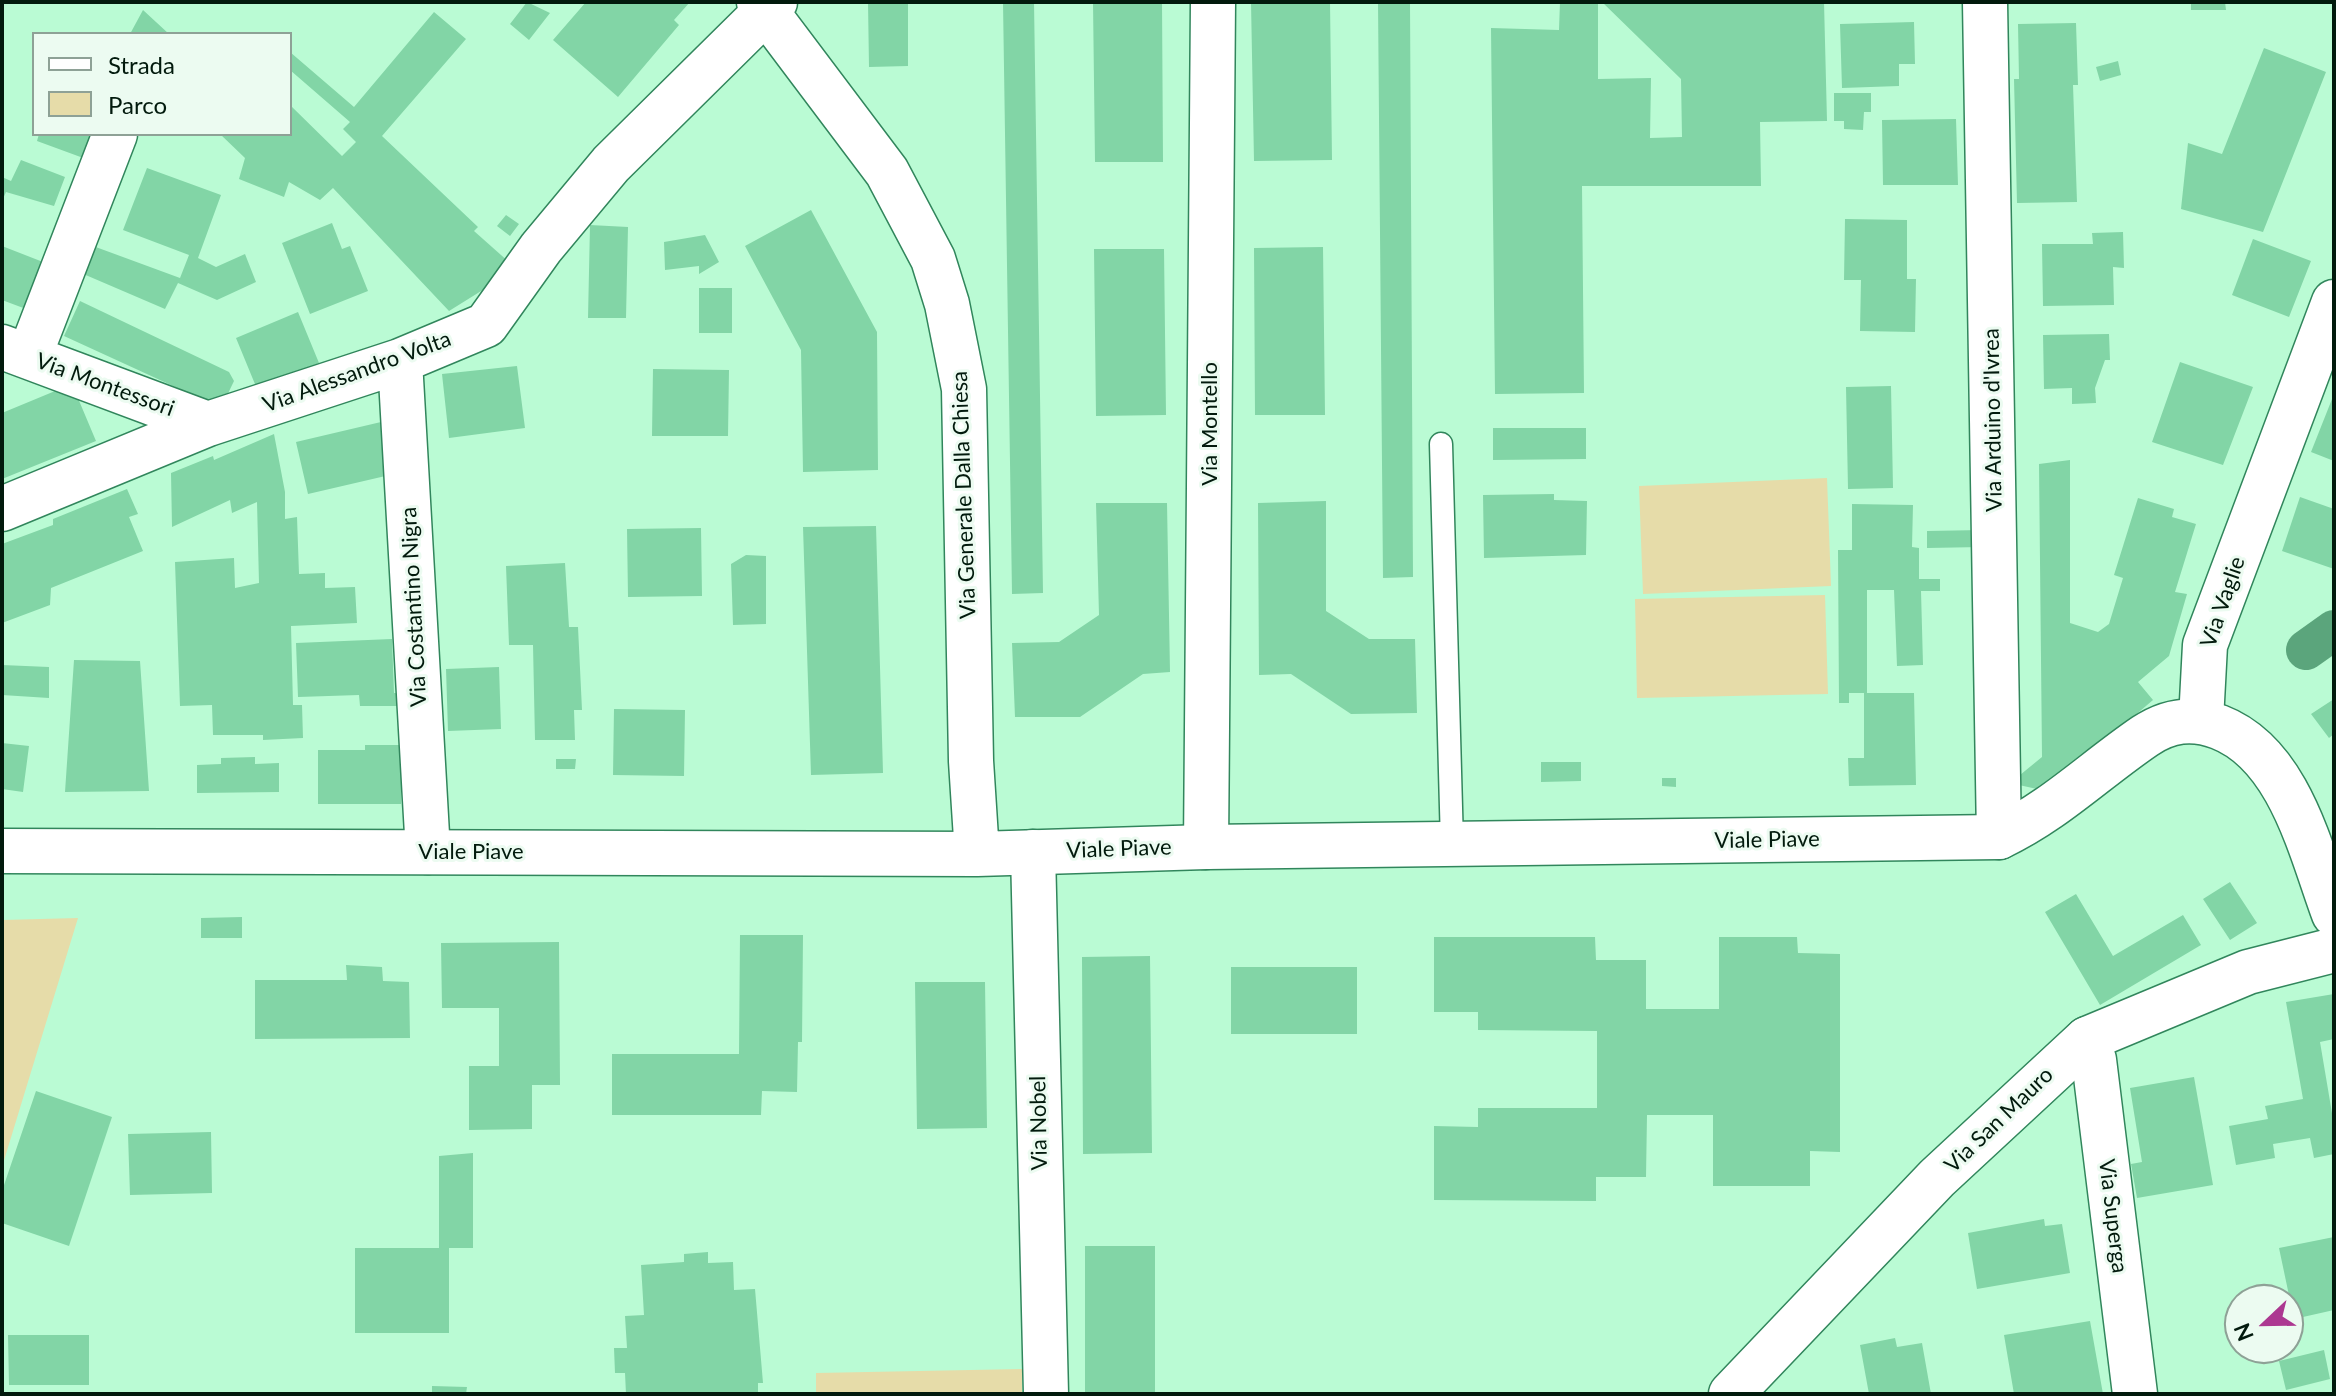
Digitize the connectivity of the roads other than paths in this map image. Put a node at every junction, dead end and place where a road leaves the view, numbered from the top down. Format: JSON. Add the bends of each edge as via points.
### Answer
{"nodes":[{"id":1,"x":1213,"y":2,"type":"edge"},
{"id":2,"x":1985,"y":2,"type":"edge"},
{"id":3,"x":767,"y":4,"type":"edge"},
{"id":4,"x":114,"y":136,"type":"edge"},
{"id":5,"x":2334,"y":302,"type":"edge"},
{"id":6,"x":15,"y":352,"type":"edge"},
{"id":7,"x":400,"y":361,"type":"junction"},
{"id":8,"x":208,"y":424,"type":"junction"},
{"id":9,"x":1441,"y":444,"type":"dead end"},
{"id":10,"x":2,"y":509,"type":"edge"},
{"id":11,"x":2201,"y":720,"type":"junction"},
{"id":12,"x":1999,"y":837,"type":"junction"},
{"id":13,"x":1452,"y":844,"type":"junction"},
{"id":14,"x":1206,"y":847,"type":"junction"},
{"id":15,"x":2,"y":851,"type":"edge"},
{"id":16,"x":428,"y":852,"type":"junction"},
{"id":17,"x":1033,"y":852,"type":"junction"},
{"id":18,"x":977,"y":854,"type":"junction"},
{"id":19,"x":2334,"y":914,"type":"edge"},
{"id":20,"x":2334,"y":950,"type":"edge"},
{"id":21,"x":2087,"y":1039,"type":"junction"},
{"id":22,"x":1046,"y":1394,"type":"edge"},
{"id":23,"x":1731,"y":1394,"type":"edge"},
{"id":24,"x":2135,"y":1394,"type":"edge"}],
"edges":[{"from":1,"to":14,"type":"street","name":"Via Montello"},
{"from":2,"to":12,"type":"street","name":"Via Arduino d'Ivrea"},
{"from":3,"to":7,"type":"street","name":"Via Alessandro Volta","via":[[611,164],[486,325]]},
{"from":3,"to":18,"type":"street","name":"Via Generale Dalla Chiesa","via":[[887,172],[933,259],[947,304],[964,389]]},
{"from":4,"to":6,"type":"street"},
{"from":5,"to":11,"type":"street","name":"Via Vaglie","via":[[2205,645]]},
{"from":6,"to":8,"type":"street","name":"Via Montessori"},
{"from":7,"to":8,"type":"street","name":"Via Alessandro Volta"},
{"from":7,"to":16,"type":"street","name":"Via Costantino Nigra"},
{"from":8,"to":10,"type":"street","name":"Via Alessandro Volta"},
{"from":9,"to":13,"type":"lane"},
{"from":11,"to":12,"type":"street","name":"Viale Piave","via":[[2178,721],[2147,735],[2033,821]]},
{"from":11,"to":19,"type":"street","via":[[2241,735],[2266,762],[2288,796]]},
{"from":12,"to":13,"type":"street","name":"Viale Piave"},
{"from":13,"to":14,"type":"street","name":"Viale Piave"},
{"from":14,"to":17,"type":"street","name":"Viale Piave"},
{"from":15,"to":16,"type":"street","name":"Viale Piave"},
{"from":16,"to":18,"type":"street","name":"Viale Piave"},
{"from":17,"to":18,"type":"street","name":"Viale Piave"},
{"from":17,"to":22,"type":"street","name":"Via Nobel"},
{"from":20,"to":21,"type":"street","name":"Via San Mauro","via":[[2248,972]]},
{"from":21,"to":23,"type":"street","name":"Via San Mauro","via":[[1937,1178]]},
{"from":21,"to":24,"type":"street","name":"Via Superga","via":[[2094,1060]]}]}
